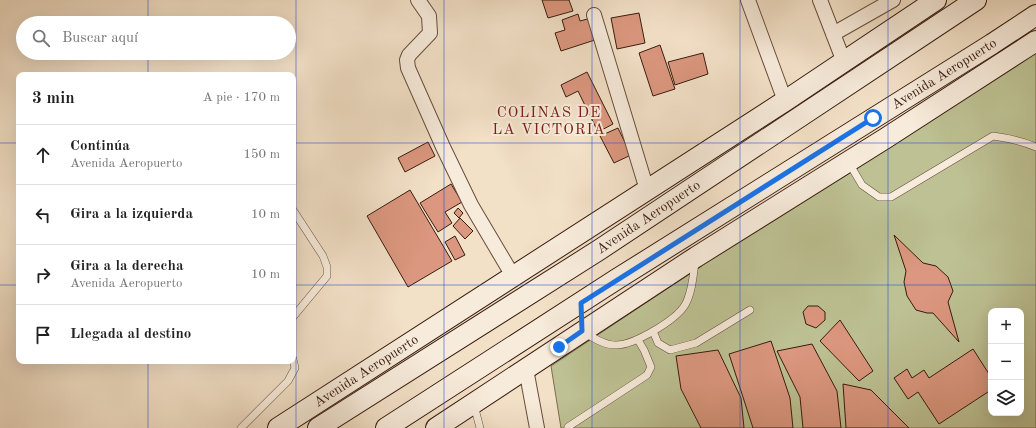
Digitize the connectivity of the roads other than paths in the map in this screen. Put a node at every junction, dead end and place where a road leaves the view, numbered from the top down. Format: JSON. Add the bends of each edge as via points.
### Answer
{"nodes":[{"id":1,"x":418,"y":0,"type":"edge"},
{"id":2,"x":748,"y":0,"type":"edge"},
{"id":3,"x":820,"y":0,"type":"edge"},
{"id":4,"x":893,"y":0,"type":"edge"},
{"id":5,"x":936,"y":0,"type":"edge"},
{"id":6,"x":976,"y":0,"type":"edge"},
{"id":7,"x":594,"y":15,"type":"dead end"},
{"id":8,"x":1036,"y":15,"type":"edge"},
{"id":9,"x":833,"y":34,"type":"junction"},
{"id":10,"x":1036,"y":41,"type":"edge"},
{"id":11,"x":992,"y":44,"type":"junction"},
{"id":12,"x":844,"y":62,"type":"junction"},
{"id":13,"x":985,"y":74,"type":"junction"},
{"id":14,"x":785,"y":101,"type":"junction"},
{"id":15,"x":1036,"y":147,"type":"edge"},
{"id":16,"x":848,"y":162,"type":"junction"},
{"id":17,"x":647,"y":190,"type":"junction"},
{"id":18,"x":296,"y":215,"type":"edge"},
{"id":19,"x":696,"y":257,"type":"junction"},
{"id":20,"x":513,"y":276,"type":"junction"},
{"id":21,"x":581,"y":303,"type":"junction"},
{"id":22,"x":750,"y":310,"type":"dead end"},
{"id":23,"x":296,"y":313,"type":"edge"},
{"id":24,"x":445,"y":319,"type":"junction"},
{"id":25,"x":556,"y":319,"type":"junction"},
{"id":26,"x":472,"y":331,"type":"junction"},
{"id":27,"x":582,"y":331,"type":"junction"},
{"id":28,"x":653,"y":331,"type":"junction"},
{"id":29,"x":638,"y":340,"type":"junction"},
{"id":30,"x":438,"y":353,"type":"junction"},
{"id":31,"x":294,"y":364,"type":"edge"},
{"id":32,"x":526,"y":369,"type":"junction"},
{"id":33,"x":474,"y":404,"type":"junction"},
{"id":34,"x":440,"y":427,"type":"edge"},
{"id":35,"x":568,"y":427,"type":"edge"},
{"id":36,"x":241,"y":428,"type":"edge"},
{"id":37,"x":278,"y":428,"type":"edge"},
{"id":38,"x":318,"y":428,"type":"edge"},
{"id":39,"x":386,"y":428,"type":"edge"},
{"id":40,"x":480,"y":428,"type":"edge"},
{"id":41,"x":537,"y":428,"type":"edge"}],
"edges":[{"from":1,"to":20,"type":"street","via":[[429,16],[430,33],[409,55],[406,60],[408,68],[471,205]]},
{"from":2,"to":14,"type":"street"},
{"from":3,"to":9,"type":"street"},
{"from":4,"to":9,"type":"street"},
{"from":5,"to":12,"type":"main road","name":"Avenida Aeropuerto"},
{"from":6,"to":26,"type":"main road","name":"Avenida Aeropuerto","via":[[599,250]]},
{"from":7,"to":17,"type":"street"},
{"from":8,"to":11,"type":"main road","name":"Avenida Aeropuerto"},
{"from":9,"to":12,"type":"street"},
{"from":10,"to":13,"type":"main road","name":"Avenida Aeropuerto"},
{"from":11,"to":13,"type":"main road"},
{"from":11,"to":21,"type":"main road","name":"Avenida Aeropuerto"},
{"from":12,"to":14,"type":"main road","name":"Avenida Aeropuerto"},
{"from":13,"to":16,"type":"main road","name":"Avenida Aeropuerto"},
{"from":14,"to":17,"type":"main road","name":"Avenida Aeropuerto"},
{"from":15,"to":16,"type":"lane","via":[[1019,140],[993,136],[891,197],[879,197],[862,185]]},
{"from":16,"to":19,"type":"main road","name":"Avenida Aeropuerto"},
{"from":17,"to":20,"type":"main road","name":"Avenida Aeropuerto"},
{"from":18,"to":23,"type":"lane","via":[[323,256],[327,267],[327,276]]},
{"from":19,"to":27,"type":"main road","name":"Avenida Aeropuerto"},
{"from":19,"to":28,"type":"lane","via":[[685,305]]},
{"from":20,"to":24,"type":"main road","name":"Avenida Aeropuerto"},
{"from":21,"to":25,"type":"main road","name":"Avenida Aeropuerto"},
{"from":21,"to":27,"type":"main road"},
{"from":22,"to":28,"type":"lane","via":[[696,343],[670,350],[658,343]]},
{"from":24,"to":26,"type":"main road"},
{"from":24,"to":30,"type":"main road"},
{"from":24,"to":37,"type":"main road","name":"Avenida Aeropuerto"},
{"from":25,"to":27,"type":"main road"},
{"from":25,"to":39,"type":"main road","name":"Avenida Aeropuerto"},
{"from":26,"to":30,"type":"main road","name":"Avenida Aeropuerto"},
{"from":27,"to":29,"type":"lane","via":[[599,341],[615,345]]},
{"from":27,"to":32,"type":"main road","name":"Avenida Aeropuerto"},
{"from":28,"to":29,"type":"lane"},
{"from":29,"to":35,"type":"lane","via":[[651,367],[647,375]]},
{"from":30,"to":38,"type":"main road","name":"Avenida Aeropuerto"},
{"from":31,"to":36,"type":"lane","via":[[295,368],[288,382]]},
{"from":32,"to":33,"type":"main road","name":"Avenida Aeropuerto"},
{"from":32,"to":41,"type":"street"},
{"from":33,"to":34,"type":"main road","name":"Avenida Aeropuerto"},
{"from":33,"to":40,"type":"lane"}]}
